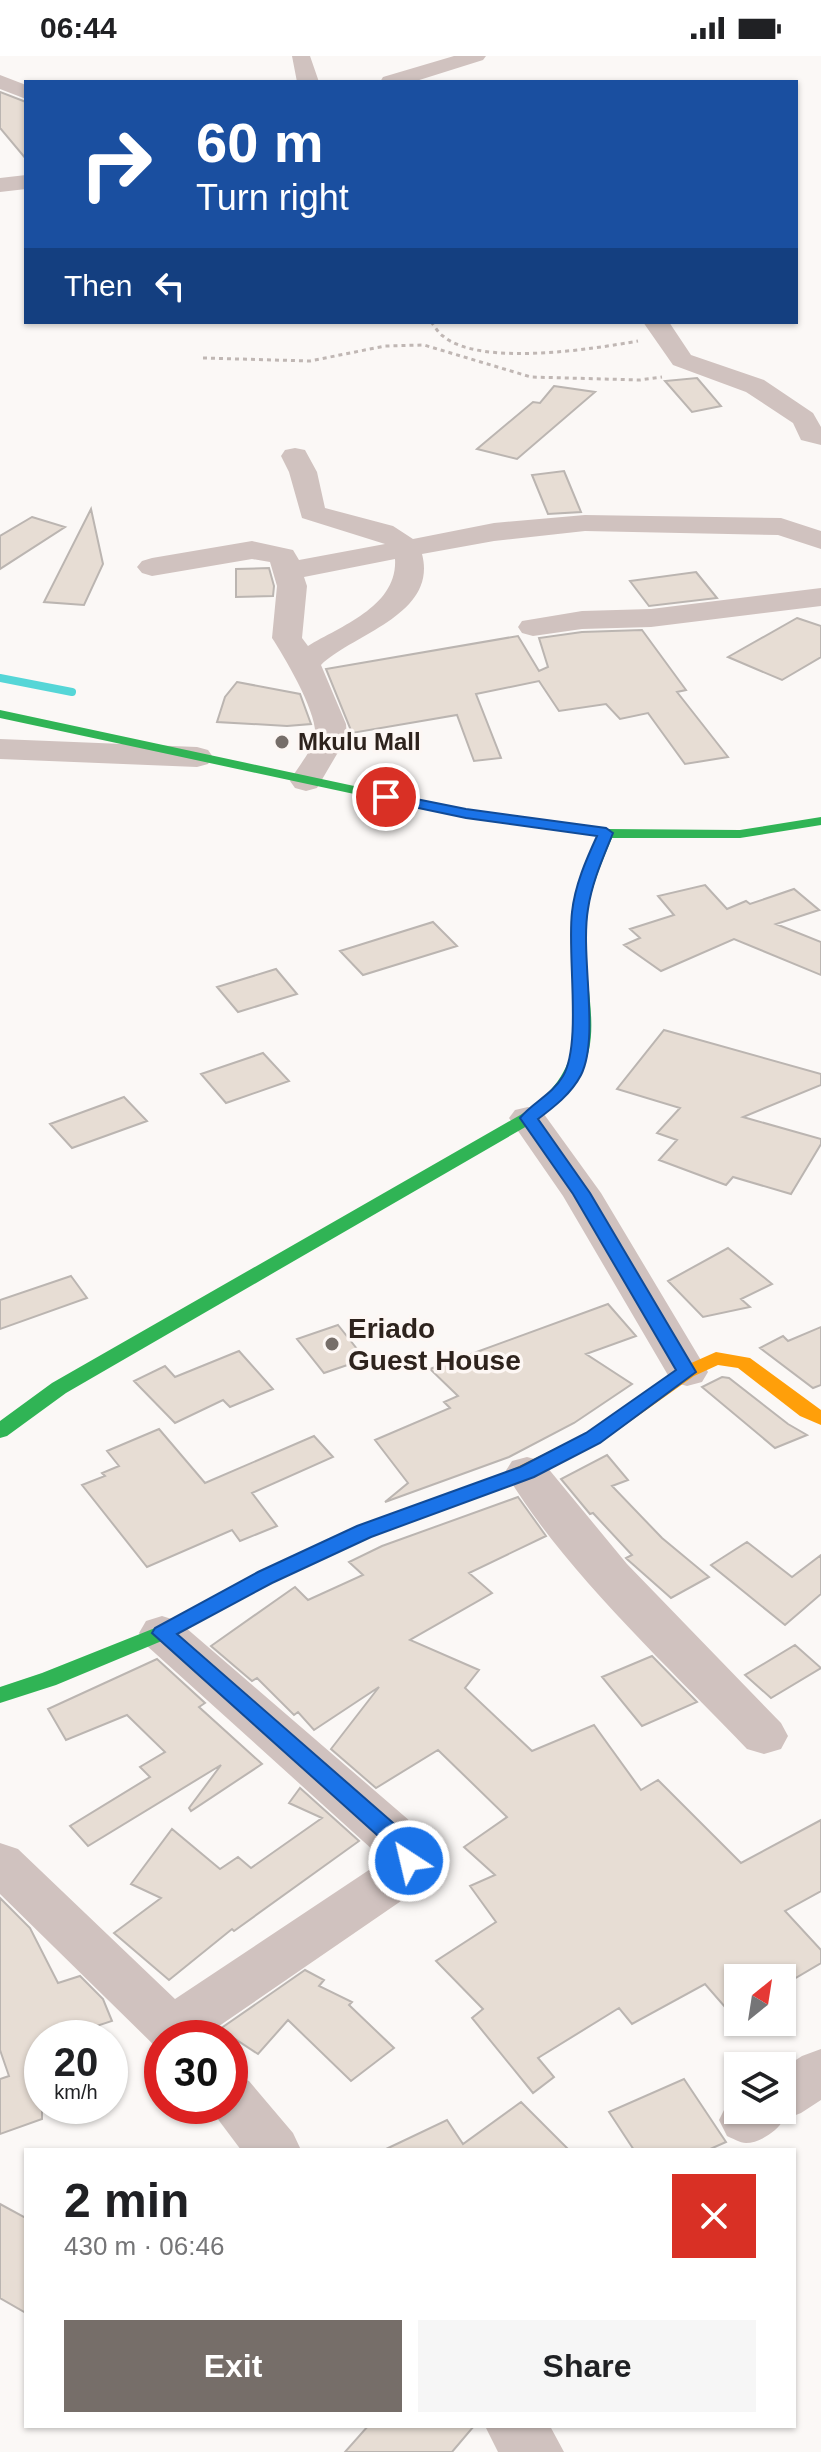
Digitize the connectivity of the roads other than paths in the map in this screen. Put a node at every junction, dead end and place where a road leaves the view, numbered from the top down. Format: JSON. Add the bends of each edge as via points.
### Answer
{"nodes":[{"id":1,"x":476,"y":56,"type":"edge"},
{"id":2,"x":301,"y":58,"type":"edge"},
{"id":3,"x":307,"y":80,"type":"edge"},
{"id":4,"x":398,"y":80,"type":"edge"},
{"id":5,"x":0,"y":81,"type":"edge"},
{"id":6,"x":24,"y":92,"type":"edge"},
{"id":7,"x":24,"y":182,"type":"edge"},
{"id":8,"x":0,"y":185,"type":"edge"},
{"id":9,"x":664,"y":332,"type":"edge"},
{"id":10,"x":821,"y":437,"type":"edge"},
{"id":11,"x":295,"y":456,"type":"dead end"},
{"id":12,"x":821,"y":540,"type":"edge"},
{"id":13,"x":406,"y":548,"type":"junction"},
{"id":14,"x":152,"y":567,"type":"dead end"},
{"id":15,"x":287,"y":571,"type":"junction"},
{"id":16,"x":821,"y":597,"type":"edge"},
{"id":17,"x":533,"y":627,"type":"dead end"},
{"id":18,"x":306,"y":665,"type":"junction"},
{"id":19,"x":0,"y":714,"type":"edge"},
{"id":20,"x":0,"y":749,"type":"edge"},
{"id":21,"x":197,"y":757,"type":"junction"},
{"id":22,"x":306,"y":781,"type":"junction"},
{"id":23,"x":821,"y":821,"type":"edge"},
{"id":24,"x":606,"y":833,"type":"junction"},
{"id":25,"x":528,"y":1118,"type":"junction"},
{"id":26,"x":687,"y":1372,"type":"junction"},
{"id":27,"x":821,"y":1418,"type":"edge"},
{"id":28,"x":0,"y":1431,"type":"edge"},
{"id":29,"x":527,"y":1472,"type":"junction"},
{"id":30,"x":162,"y":1633,"type":"junction"},
{"id":31,"x":0,"y":1695,"type":"edge"},
{"id":32,"x":764,"y":1736,"type":"dead end"},
{"id":33,"x":0,"y":1863,"type":"edge"},
{"id":34,"x":163,"y":2020,"type":"edge"},
{"id":35,"x":197,"y":2020,"type":"edge"},
{"id":36,"x":821,"y":2072,"type":"edge"},
{"id":37,"x":796,"y":2088,"type":"edge"},
{"id":38,"x":248,"y":2119,"type":"edge"},
{"id":39,"x":272,"y":2148,"type":"edge"},
{"id":40,"x":516,"y":2428,"type":"edge"},
{"id":41,"x":534,"y":2452,"type":"edge"}],
"edges":[{"from":1,"to":4,"type":"street"},
{"from":2,"to":3,"type":"street"},
{"from":5,"to":6,"type":"street"},
{"from":7,"to":8,"type":"street"},
{"from":9,"to":10,"type":"street","via":[[682,360],[755,386],[796,412],[811,434]]},
{"from":11,"to":13,"type":"street","via":[[312,512],[384,532]]},
{"from":12,"to":13,"type":"street","via":[[781,527],[585,523]]},
{"from":13,"to":15,"type":"street"},
{"from":13,"to":18,"type":"street","via":[[411,563],[387,609]]},
{"from":14,"to":15,"type":"street","via":[[252,550],[283,556]]},
{"from":15,"to":18,"type":"street","via":[[292,586],[287,638]]},
{"from":16,"to":17,"type":"street"},
{"from":18,"to":22,"type":"street","via":[[331,737]]},
{"from":19,"to":21,"type":"street"},
{"from":20,"to":21,"type":"street"},
{"from":21,"to":22,"type":"street"},
{"from":22,"to":24,"type":"street","via":[[466,814]]},
{"from":23,"to":24,"type":"street","via":[[740,834]]},
{"from":24,"to":25,"type":"street","via":[[580,911],[582,1041],[573,1075],[555,1098]]},
{"from":25,"to":26,"type":"street","via":[[581,1193]]},
{"from":25,"to":28,"type":"street","via":[[59,1388]]},
{"from":26,"to":27,"type":"street","via":[[716,1358],[743,1362]]},
{"from":26,"to":29,"type":"street","via":[[593,1438]]},
{"from":29,"to":30,"type":"street","via":[[364,1531]]},
{"from":29,"to":32,"type":"street","via":[[610,1577]]},
{"from":30,"to":31,"type":"street"},
{"from":30,"to":35,"type":"street","via":[[407,1848],[409,1861],[402,1874]]},
{"from":33,"to":34,"type":"street"},
{"from":36,"to":37,"type":"street"},
{"from":38,"to":39,"type":"street"},
{"from":40,"to":41,"type":"street"}]}
